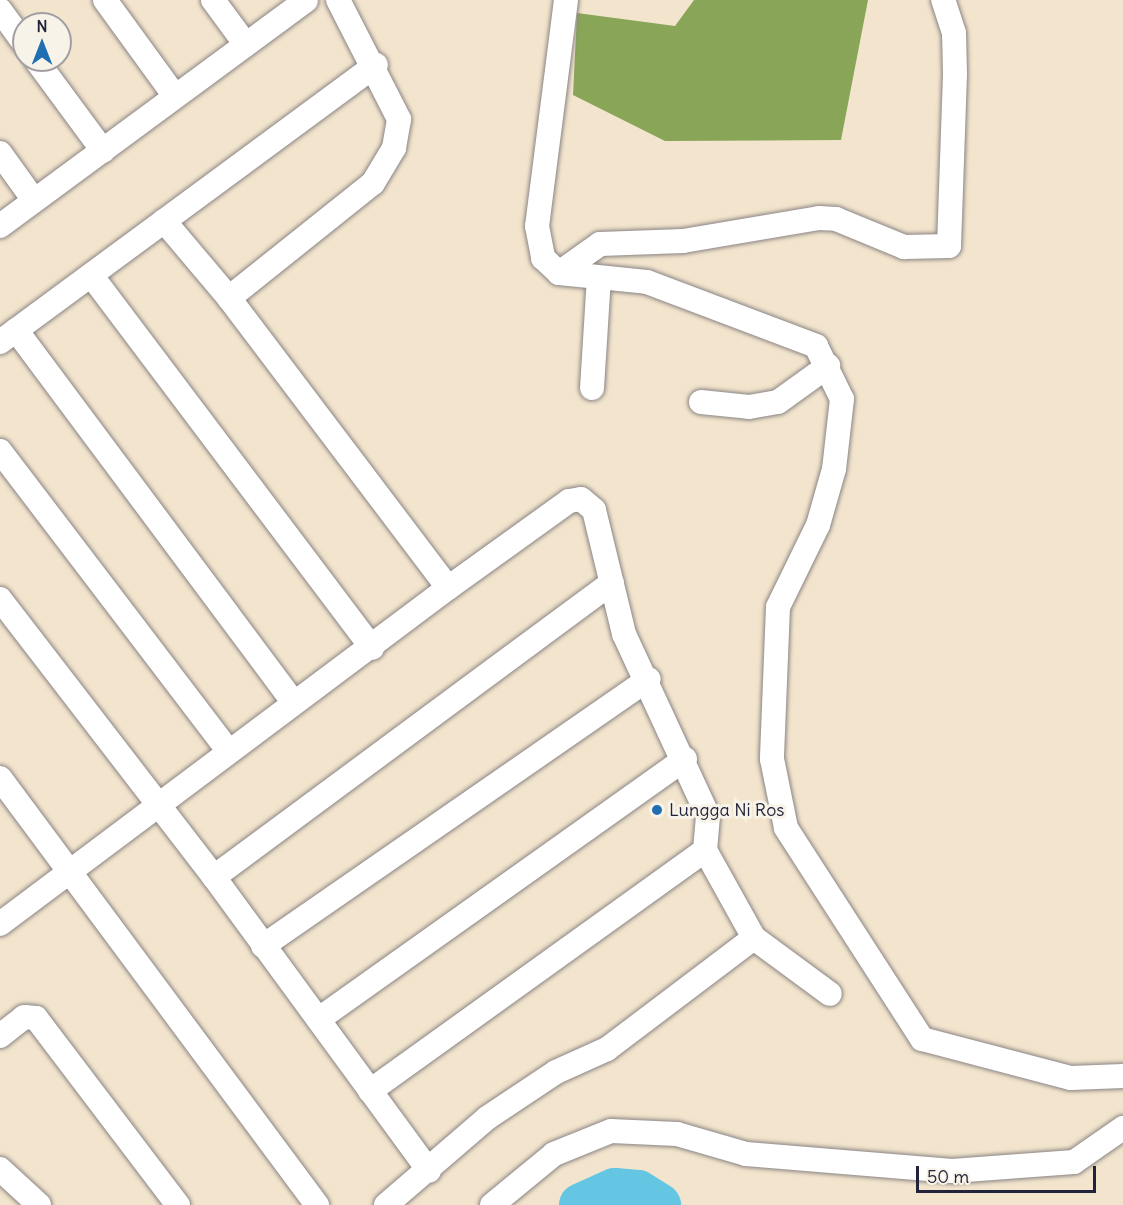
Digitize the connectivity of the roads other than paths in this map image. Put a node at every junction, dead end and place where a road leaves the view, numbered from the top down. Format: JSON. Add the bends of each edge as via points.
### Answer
{"nodes":[{"id":1,"x":105,"y":0,"type":"edge"},
{"id":2,"x":213,"y":0,"type":"edge"},
{"id":3,"x":306,"y":0,"type":"edge"},
{"id":4,"x":338,"y":0,"type":"edge"},
{"id":5,"x":566,"y":0,"type":"edge"},
{"id":6,"x":944,"y":0,"type":"edge"},
{"id":7,"x":0,"y":10,"type":"edge"},
{"id":8,"x":12,"y":26,"type":"edge"},
{"id":9,"x":244,"y":42,"type":"junction"},
{"id":10,"x":376,"y":65,"type":"junction"},
{"id":11,"x":45,"y":72,"type":"edge"},
{"id":12,"x":174,"y":95,"type":"junction"},
{"id":13,"x":103,"y":151,"type":"junction"},
{"id":14,"x":0,"y":153,"type":"edge"},
{"id":15,"x":33,"y":198,"type":"junction"},
{"id":16,"x":164,"y":221,"type":"junction"},
{"id":17,"x":0,"y":226,"type":"edge"},
{"id":18,"x":559,"y":273,"type":"junction"},
{"id":19,"x":91,"y":275,"type":"junction"},
{"id":20,"x":599,"y":278,"type":"junction"},
{"id":21,"x":229,"y":298,"type":"junction"},
{"id":22,"x":8,"y":336,"type":"edge"},
{"id":23,"x":828,"y":366,"type":"junction"},
{"id":24,"x":592,"y":388,"type":"dead end"},
{"id":25,"x":701,"y":402,"type":"dead end"},
{"id":26,"x":0,"y":451,"type":"edge"},
{"id":27,"x":612,"y":583,"type":"junction"},
{"id":28,"x":448,"y":588,"type":"junction"},
{"id":29,"x":0,"y":599,"type":"edge"},
{"id":30,"x":372,"y":648,"type":"junction"},
{"id":31,"x":648,"y":679,"type":"junction"},
{"id":32,"x":293,"y":702,"type":"junction"},
{"id":33,"x":229,"y":752,"type":"junction"},
{"id":34,"x":685,"y":759,"type":"junction"},
{"id":35,"x":0,"y":778,"type":"edge"},
{"id":36,"x":156,"y":805,"type":"junction"},
{"id":37,"x":705,"y":850,"type":"junction"},
{"id":38,"x":71,"y":873,"type":"junction"},
{"id":39,"x":214,"y":877,"type":"junction"},
{"id":40,"x":0,"y":924,"type":"edge"},
{"id":41,"x":754,"y":938,"type":"junction"},
{"id":42,"x":264,"y":946,"type":"junction"},
{"id":43,"x":830,"y":993,"type":"dead end"},
{"id":44,"x":320,"y":1019,"type":"junction"},
{"id":45,"x":0,"y":1036,"type":"edge"},
{"id":46,"x":1123,"y":1076,"type":"edge"},
{"id":47,"x":370,"y":1091,"type":"junction"},
{"id":48,"x":1123,"y":1128,"type":"edge"},
{"id":49,"x":0,"y":1169,"type":"edge"},
{"id":50,"x":429,"y":1171,"type":"junction"},
{"id":51,"x":39,"y":1205,"type":"edge"},
{"id":52,"x":178,"y":1205,"type":"edge"},
{"id":53,"x":317,"y":1205,"type":"edge"},
{"id":54,"x":386,"y":1205,"type":"edge"},
{"id":55,"x":492,"y":1205,"type":"edge"}],
"edges":[{"from":1,"to":12,"type":"street"},
{"from":2,"to":9,"type":"street"},
{"from":3,"to":9,"type":"street"},
{"from":4,"to":10,"type":"street"},
{"from":5,"to":18,"type":"street","via":[[537,243]]},
{"from":6,"to":18,"type":"street","via":[[954,33],[956,73],[949,246],[904,247],[836,219],[819,219],[682,241],[600,244]]},
{"from":7,"to":8,"type":"street"},
{"from":9,"to":12,"type":"street"},
{"from":10,"to":16,"type":"street"},
{"from":10,"to":21,"type":"street","via":[[399,119],[394,148],[373,183]]},
{"from":11,"to":13,"type":"street"},
{"from":12,"to":13,"type":"street"},
{"from":13,"to":15,"type":"street"},
{"from":14,"to":15,"type":"street"},
{"from":15,"to":17,"type":"street"},
{"from":16,"to":19,"type":"street"},
{"from":16,"to":21,"type":"street"},
{"from":18,"to":20,"type":"street"},
{"from":19,"to":22,"type":"street"},
{"from":19,"to":30,"type":"street"},
{"from":20,"to":23,"type":"street","via":[[647,282],[789,334],[816,346]]},
{"from":20,"to":24,"type":"street"},
{"from":21,"to":28,"type":"street"},
{"from":22,"to":32,"type":"street"},
{"from":23,"to":25,"type":"street","via":[[778,402],[749,407]]},
{"from":23,"to":46,"type":"street","via":[[842,399],[834,469],[805,556],[778,607],[771,667],[772,759],[779,814],[922,1040],[1071,1078]]},
{"from":26,"to":33,"type":"street"},
{"from":27,"to":28,"type":"street","via":[[594,510],[581,499],[569,501]]},
{"from":27,"to":31,"type":"street","via":[[624,634]]},
{"from":27,"to":39,"type":"street"},
{"from":28,"to":30,"type":"street"},
{"from":29,"to":36,"type":"street"},
{"from":30,"to":32,"type":"street"},
{"from":31,"to":34,"type":"street"},
{"from":31,"to":42,"type":"street"},
{"from":32,"to":33,"type":"street"},
{"from":33,"to":36,"type":"street"},
{"from":34,"to":37,"type":"street","via":[[708,816]]},
{"from":34,"to":44,"type":"street"},
{"from":35,"to":38,"type":"street"},
{"from":36,"to":38,"type":"street"},
{"from":36,"to":39,"type":"street"},
{"from":37,"to":41,"type":"street"},
{"from":37,"to":47,"type":"street"},
{"from":38,"to":40,"type":"street"},
{"from":38,"to":53,"type":"street"},
{"from":39,"to":42,"type":"street"},
{"from":41,"to":43,"type":"street"},
{"from":41,"to":50,"type":"street","via":[[607,1049],[556,1072],[487,1118]]},
{"from":42,"to":44,"type":"street"},
{"from":44,"to":47,"type":"street"},
{"from":45,"to":52,"type":"street","via":[[24,1017],[36,1018]]},
{"from":47,"to":50,"type":"street"},
{"from":48,"to":55,"type":"street","via":[[1074,1162],[952,1171],[746,1155],[678,1134],[611,1131],[554,1154]]},
{"from":49,"to":51,"type":"street"},
{"from":50,"to":54,"type":"street"}]}
